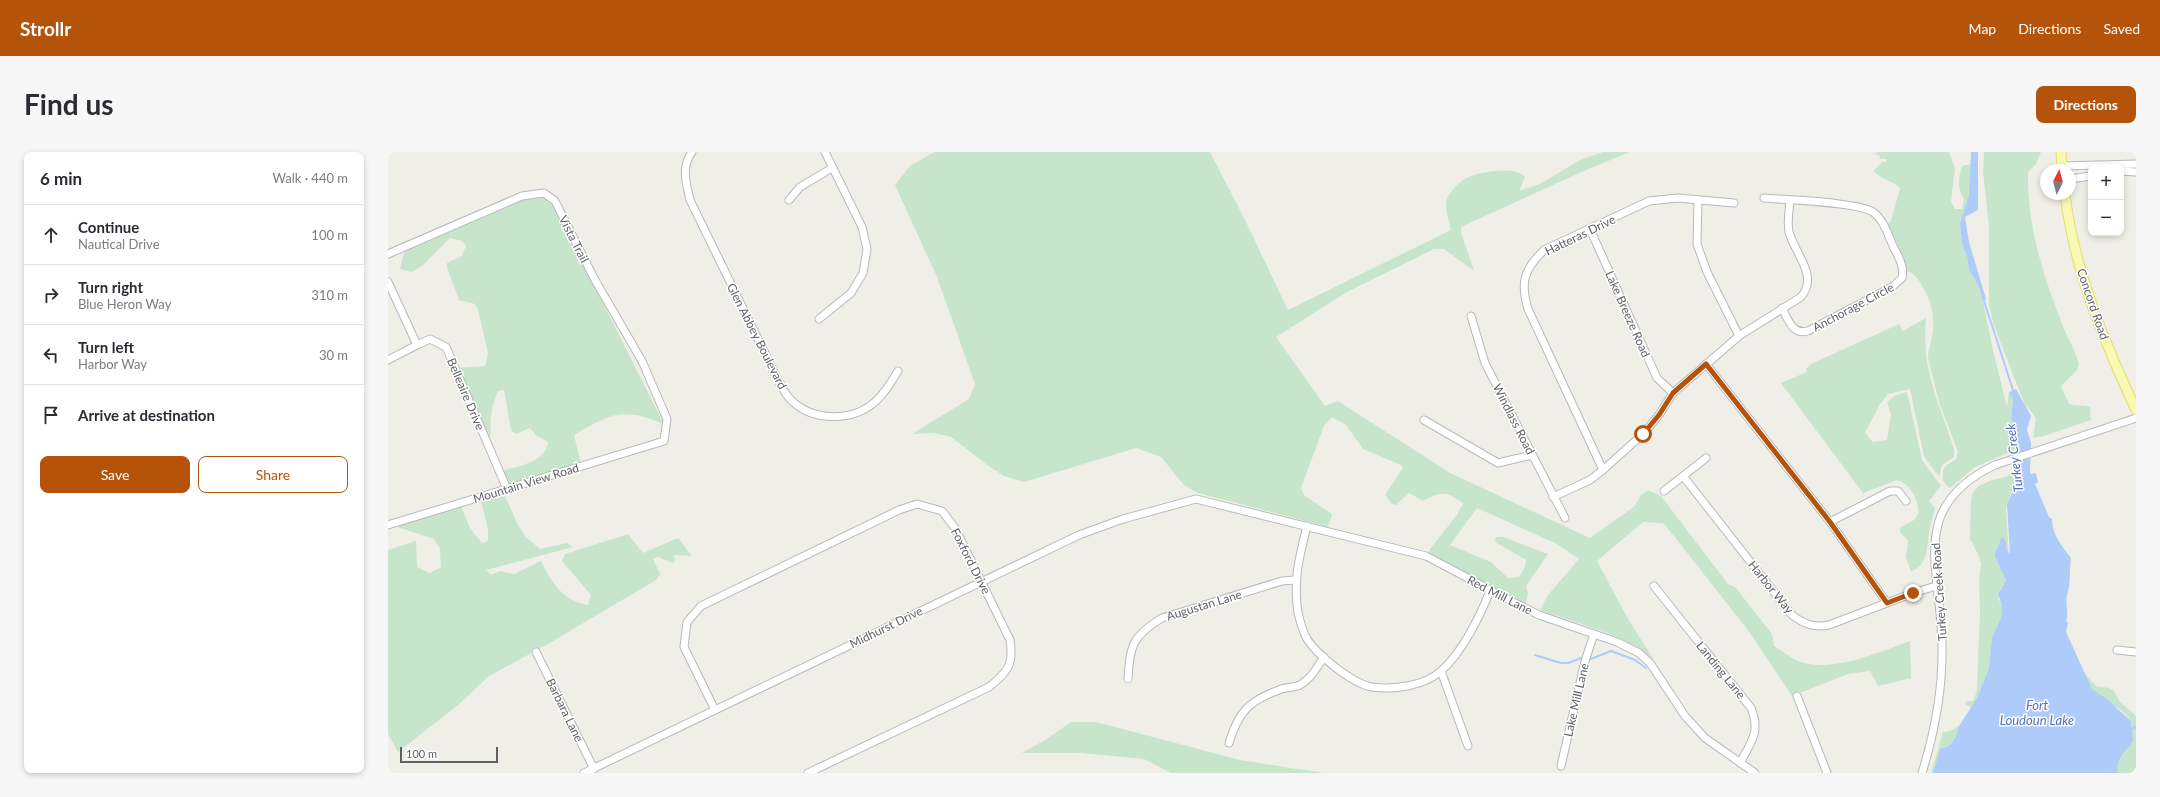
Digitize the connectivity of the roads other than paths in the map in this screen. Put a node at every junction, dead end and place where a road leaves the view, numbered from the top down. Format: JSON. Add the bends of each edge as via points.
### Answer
{"nodes":[{"id":1,"x":692,"y":152,"type":"edge"},
{"id":2,"x":825,"y":152,"type":"edge"},
{"id":3,"x":2061,"y":152,"type":"edge"},
{"id":4,"x":2062,"y":164,"type":"edge"},
{"id":5,"x":2136,"y":164,"type":"edge"},
{"id":6,"x":2076,"y":167,"type":"edge"},
{"id":7,"x":832,"y":168,"type":"junction"},
{"id":8,"x":2124,"y":171,"type":"edge"},
{"id":9,"x":2136,"y":172,"type":"edge"},
{"id":10,"x":2088,"y":176,"type":"edge"},
{"id":11,"x":2076,"y":178,"type":"edge"},
{"id":12,"x":1764,"y":198,"type":"dead end"},
{"id":13,"x":789,"y":200,"type":"dead end"},
{"id":14,"x":1698,"y":200,"type":"junction"},
{"id":15,"x":2066,"y":200,"type":"edge"},
{"id":16,"x":1790,"y":201,"type":"junction"},
{"id":17,"x":1734,"y":203,"type":"dead end"},
{"id":18,"x":1590,"y":229,"type":"junction"},
{"id":19,"x":388,"y":254,"type":"edge"},
{"id":20,"x":388,"y":282,"type":"edge"},
{"id":21,"x":1782,"y":308,"type":"junction"},
{"id":22,"x":1471,"y":316,"type":"dead end"},
{"id":23,"x":819,"y":319,"type":"dead end"},
{"id":24,"x":1739,"y":336,"type":"junction"},
{"id":25,"x":417,"y":345,"type":"junction"},
{"id":26,"x":388,"y":360,"type":"edge"},
{"id":27,"x":1706,"y":364,"type":"junction"},
{"id":28,"x":898,"y":371,"type":"dead end"},
{"id":29,"x":1673,"y":393,"type":"junction"},
{"id":30,"x":2136,"y":410,"type":"edge"},
{"id":31,"x":2136,"y":418,"type":"edge"},
{"id":32,"x":1424,"y":420,"type":"dead end"},
{"id":33,"x":664,"y":441,"type":"joint"},
{"id":34,"x":1532,"y":455,"type":"junction"},
{"id":35,"x":1706,"y":458,"type":"dead end"},
{"id":36,"x":1603,"y":470,"type":"junction"},
{"id":37,"x":1683,"y":476,"type":"junction"},
{"id":38,"x":507,"y":490,"type":"junction"},
{"id":39,"x":1664,"y":491,"type":"dead end"},
{"id":40,"x":1553,"y":497,"type":"junction"},
{"id":41,"x":1196,"y":500,"type":"joint"},
{"id":42,"x":1906,"y":500,"type":"dead end"},
{"id":43,"x":1565,"y":518,"type":"dead end"},
{"id":44,"x":1830,"y":522,"type":"junction"},
{"id":45,"x":388,"y":525,"type":"edge"},
{"id":46,"x":1307,"y":526,"type":"junction"},
{"id":47,"x":1295,"y":580,"type":"junction"},
{"id":48,"x":981,"y":581,"type":"junction"},
{"id":49,"x":1654,"y":586,"type":"dead end"},
{"id":50,"x":1936,"y":586,"type":"junction"},
{"id":51,"x":1490,"y":591,"type":"junction"},
{"id":52,"x":1887,"y":603,"type":"junction"},
{"id":53,"x":1594,"y":634,"type":"junction"},
{"id":54,"x":2117,"y":650,"type":"dead end"},
{"id":55,"x":536,"y":652,"type":"dead end"},
{"id":56,"x":2136,"y":652,"type":"edge"},
{"id":57,"x":1324,"y":657,"type":"junction"},
{"id":58,"x":1441,"y":671,"type":"junction"},
{"id":59,"x":1128,"y":679,"type":"dead end"},
{"id":60,"x":1797,"y":696,"type":"dead end"},
{"id":61,"x":715,"y":710,"type":"junction"},
{"id":62,"x":1229,"y":743,"type":"dead end"},
{"id":63,"x":1468,"y":746,"type":"dead end"},
{"id":64,"x":1740,"y":763,"type":"junction"},
{"id":65,"x":1561,"y":766,"type":"dead end"},
{"id":66,"x":594,"y":769,"type":"junction"},
{"id":67,"x":584,"y":773,"type":"edge"},
{"id":68,"x":808,"y":773,"type":"edge"},
{"id":69,"x":1756,"y":773,"type":"edge"},
{"id":70,"x":1827,"y":773,"type":"edge"},
{"id":71,"x":1922,"y":773,"type":"edge"}],
"edges":[{"from":1,"to":28,"type":"street","name":"Glen Abbey Boulevard","via":[[687,159],[684,175],[690,200],[777,378],[790,399],[821,416],[839,417],[858,413],[876,401]]},
{"from":2,"to":7,"type":"street"},
{"from":3,"to":4,"type":"main road"},
{"from":5,"to":6,"type":"street"},
{"from":7,"to":13,"type":"street","via":[[800,187]]},
{"from":7,"to":23,"type":"street","via":[[862,227],[867,249],[863,273],[851,292]]},
{"from":8,"to":9,"type":"street"},
{"from":10,"to":11,"type":"street"},
{"from":12,"to":16,"type":"street","name":"Anchorage Circle"},
{"from":14,"to":17,"type":"street","name":"Hatteras Drive"},
{"from":14,"to":18,"type":"street","name":"Hatteras Drive","via":[[1678,198],[1649,201]]},
{"from":14,"to":24,"type":"street","via":[[1697,244],[1707,272]]},
{"from":15,"to":30,"type":"main road","name":"Concord Road","via":[[2069,226],[2094,312]]},
{"from":16,"to":21,"type":"street","via":[[1789,230],[1809,278],[1807,289],[1801,298]]},
{"from":16,"to":21,"type":"street","name":"Anchorage Circle","via":[[1855,206],[1874,213],[1883,225],[1902,266],[1903,275],[1892,287],[1805,332],[1795,330]]},
{"from":18,"to":29,"type":"street","name":"Lake Breeze Road","via":[[1658,378]]},
{"from":18,"to":36,"type":"street","name":"Hatteras Drive","via":[[1544,250],[1536,257],[1524,278],[1523,292],[1528,309]]},
{"from":19,"to":33,"type":"street","name":"Vista Trail","via":[[522,196],[544,193],[555,201],[595,280],[642,361],[667,419]]},
{"from":20,"to":25,"type":"street"},
{"from":21,"to":24,"type":"street"},
{"from":22,"to":34,"type":"street","name":"Windlass Road","via":[[1485,363]]},
{"from":24,"to":27,"type":"street"},
{"from":25,"to":26,"type":"street"},
{"from":25,"to":38,"type":"street","name":"Belleaire Drive","via":[[430,339],[446,347]]},
{"from":27,"to":29,"type":"street"},
{"from":27,"to":44,"type":"street"},
{"from":29,"to":36,"type":"street","via":[[1643,434]]},
{"from":31,"to":50,"type":"street","name":"Turkey Creek Road","via":[[1976,474],[1953,494],[1937,523],[1934,540]]},
{"from":32,"to":34,"type":"street","via":[[1498,463]]},
{"from":33,"to":38,"type":"street","name":"Mountain View Road"},
{"from":34,"to":40,"type":"street","name":"Windlass Road"},
{"from":35,"to":37,"type":"street"},
{"from":36,"to":40,"type":"street","via":[[1590,480]]},
{"from":37,"to":39,"type":"street"},
{"from":37,"to":52,"type":"street","name":"Harbor Way","via":[[1792,615],[1800,621],[1816,626],[1829,625]]},
{"from":38,"to":45,"type":"street","name":"Mountain View Road"},
{"from":40,"to":43,"type":"street","name":"Windlass Road"},
{"from":41,"to":46,"type":"street","name":"Red Mill Lane"},
{"from":41,"to":48,"type":"street","name":"Midhurst Drive","via":[[1123,519],[1079,535]]},
{"from":42,"to":44,"type":"street","via":[[1898,491],[1890,491]]},
{"from":44,"to":52,"type":"street"},
{"from":46,"to":47,"type":"street"},
{"from":46,"to":51,"type":"street","name":"Red Mill Lane","via":[[1426,556]]},
{"from":47,"to":57,"type":"street","via":[[1298,614],[1307,639]]},
{"from":47,"to":59,"type":"street","name":"Augustan Lane","via":[[1282,581],[1162,618],[1146,628],[1135,640]]},
{"from":48,"to":61,"type":"street","name":"Midhurst Drive"},
{"from":48,"to":61,"type":"street","name":"Foxford Drive","via":[[955,528],[942,511],[917,504],[701,606],[687,622],[684,647]]},
{"from":48,"to":68,"type":"street","name":"Foxford Drive","via":[[1010,640],[1011,661],[1001,678],[989,687]]},
{"from":49,"to":64,"type":"street","name":"Landing Lane","via":[[1751,708],[1756,720],[1756,732]]},
{"from":50,"to":52,"type":"street","name":"Harbor Way"},
{"from":50,"to":71,"type":"street","name":"Turkey Creek Road","via":[[1942,644],[1940,692],[1935,726]]},
{"from":51,"to":53,"type":"street","name":"Red Mill Lane","via":[[1539,614]]},
{"from":51,"to":58,"type":"street","via":[[1458,651]]},
{"from":53,"to":64,"type":"street","name":"Red Mill Lane","via":[[1639,652],[1650,663],[1685,716],[1705,738]]},
{"from":53,"to":65,"type":"street","name":"Lake Mill Lane","via":[[1585,661]]},
{"from":54,"to":56,"type":"street"},
{"from":55,"to":66,"type":"street","name":"Barbara Lane"},
{"from":57,"to":58,"type":"street","via":[[1347,675],[1371,687],[1402,687],[1425,681]]},
{"from":57,"to":62,"type":"street","via":[[1310,677],[1299,685],[1279,690],[1254,702],[1236,721]]},
{"from":58,"to":63,"type":"street"},
{"from":60,"to":70,"type":"street"},
{"from":61,"to":66,"type":"street","name":"Midhurst Drive"},
{"from":64,"to":69,"type":"street","name":"Red Mill Lane"},
{"from":66,"to":67,"type":"street","name":"Midhurst Drive"}]}
